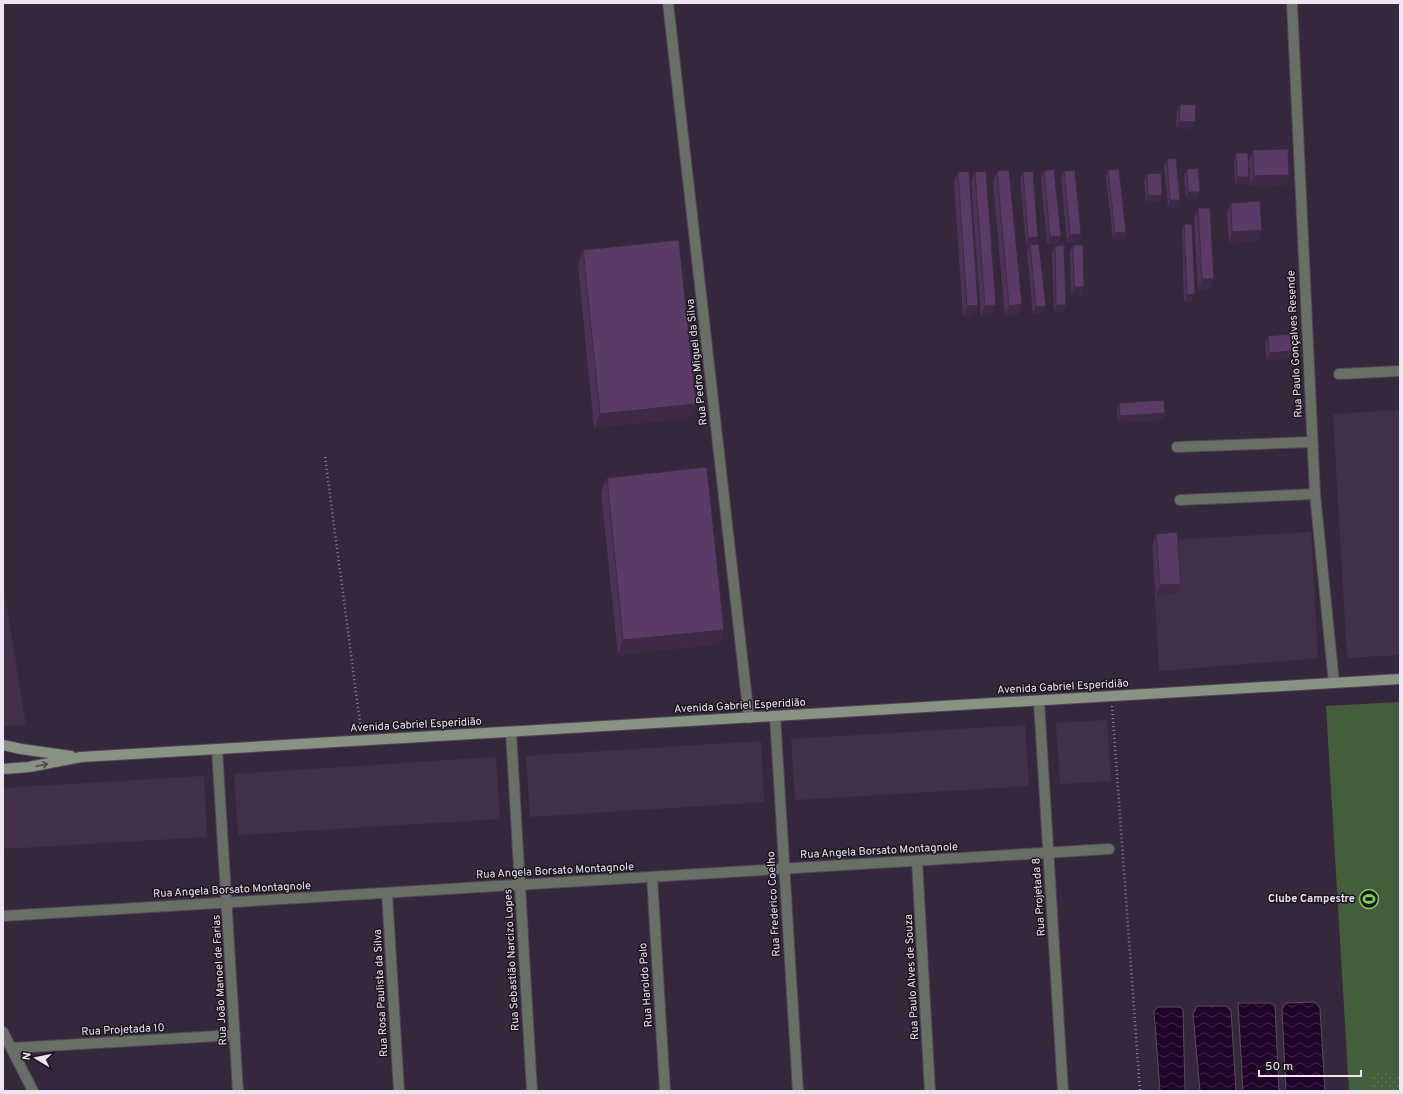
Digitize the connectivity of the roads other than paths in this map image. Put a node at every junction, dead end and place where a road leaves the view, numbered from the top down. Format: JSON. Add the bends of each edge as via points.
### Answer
{"nodes":[{"id":1,"x":668,"y":3,"type":"edge"},
{"id":2,"x":1292,"y":3,"type":"edge"},
{"id":3,"x":1400,"y":372,"type":"edge"},
{"id":4,"x":1339,"y":374,"type":"dead end"},
{"id":5,"x":1312,"y":442,"type":"junction"},
{"id":6,"x":1177,"y":447,"type":"dead end"},
{"id":7,"x":1315,"y":494,"type":"junction"},
{"id":8,"x":1180,"y":500,"type":"dead end"},
{"id":9,"x":1400,"y":679,"type":"edge"},
{"id":10,"x":1334,"y":683,"type":"junction"},
{"id":11,"x":1039,"y":701,"type":"junction"},
{"id":12,"x":775,"y":716,"type":"junction"},
{"id":13,"x":749,"y":718,"type":"junction"},
{"id":14,"x":511,"y":732,"type":"junction"},
{"id":15,"x":3,"y":745,"type":"edge"},
{"id":16,"x":217,"y":748,"type":"junction"},
{"id":17,"x":81,"y":757,"type":"junction"},
{"id":18,"x":3,"y":769,"type":"edge"},
{"id":19,"x":1109,"y":849,"type":"dead end"},
{"id":20,"x":1048,"y":853,"type":"junction"},
{"id":21,"x":917,"y":861,"type":"junction"},
{"id":22,"x":784,"y":869,"type":"junction"},
{"id":23,"x":652,"y":878,"type":"junction"},
{"id":24,"x":520,"y":885,"type":"junction"},
{"id":25,"x":387,"y":893,"type":"junction"},
{"id":26,"x":227,"y":902,"type":"junction"},
{"id":27,"x":3,"y":916,"type":"edge"},
{"id":28,"x":3,"y":1032,"type":"edge"},
{"id":29,"x":235,"y":1035,"type":"junction"},
{"id":30,"x":12,"y":1048,"type":"junction"},
{"id":31,"x":33,"y":1091,"type":"edge"},
{"id":32,"x":238,"y":1091,"type":"edge"},
{"id":33,"x":399,"y":1091,"type":"edge"},
{"id":34,"x":532,"y":1091,"type":"edge"},
{"id":35,"x":665,"y":1091,"type":"edge"},
{"id":36,"x":798,"y":1091,"type":"edge"},
{"id":37,"x":930,"y":1091,"type":"edge"},
{"id":38,"x":1063,"y":1091,"type":"edge"}],
"edges":[{"from":1,"to":13,"type":"street","name":"Rua Pedro Miguel da Silva"},
{"from":2,"to":5,"type":"street","name":"Rua Paulo Gonçalves Resende"},
{"from":3,"to":4,"type":"street"},
{"from":5,"to":6,"type":"street"},
{"from":5,"to":7,"type":"street","name":"Rua Paulo Gonçalves Resende"},
{"from":7,"to":8,"type":"street"},
{"from":7,"to":10,"type":"street","name":"Rua Paulo Gonçalves Resende"},
{"from":9,"to":10,"type":"main road","name":"Avenida Gabriel Esperidião"},
{"from":10,"to":11,"type":"main road","name":"Avenida Gabriel Esperidião"},
{"from":11,"to":12,"type":"main road","name":"Avenida Gabriel Esperidião"},
{"from":11,"to":20,"type":"street","name":"Rua Projetada 8"},
{"from":12,"to":13,"type":"main road","name":"Avenida Gabriel Esperidião"},
{"from":12,"to":22,"type":"street","name":"Rua Frederico Coelho"},
{"from":13,"to":14,"type":"main road","name":"Avenida Gabriel Esperidião"},
{"from":14,"to":16,"type":"main road","name":"Avenida Gabriel Esperidião"},
{"from":14,"to":24,"type":"street","name":"Rua Sebastião Narcizo Lopes"},
{"from":15,"to":17,"type":"main road","name":"Avenida Gabriel Esperidião"},
{"from":16,"to":17,"type":"main road","name":"Avenida Gabriel Esperidião"},
{"from":16,"to":26,"type":"street","name":"Rua João Manoel de Farias"},
{"from":18,"to":17,"type":"main road","name":"Avenida Gabriel Esperidião","one_way":true},
{"from":19,"to":20,"type":"street","name":"Rua Angela Borsato Montagnole"},
{"from":20,"to":21,"type":"street","name":"Rua Angela Borsato Montagnole"},
{"from":20,"to":38,"type":"street","name":"Rua Projetada 8"},
{"from":21,"to":22,"type":"street","name":"Rua Angela Borsato Montagnole"},
{"from":21,"to":37,"type":"street","name":"Rua Paulo Alves de Souza"},
{"from":22,"to":23,"type":"street","name":"Rua Angela Borsato Montagnole"},
{"from":22,"to":36,"type":"street","name":"Rua Frederico Coelho"},
{"from":23,"to":24,"type":"street","name":"Rua Angela Borsato Montagnole"},
{"from":23,"to":35,"type":"street","name":"Rua Haroldo Palo"},
{"from":24,"to":25,"type":"street","name":"Rua Angela Borsato Montagnole"},
{"from":24,"to":34,"type":"street","name":"Rua Sebastião Narcizo Lopes"},
{"from":25,"to":26,"type":"street","name":"Rua Angela Borsato Montagnole"},
{"from":25,"to":33,"type":"street","name":"Rua Rosa Paulista da Silva"},
{"from":26,"to":27,"type":"street","name":"Rua Angela Borsato Montagnole"},
{"from":26,"to":29,"type":"street","name":"Rua João Manoel de Farias"},
{"from":28,"to":30,"type":"street"},
{"from":29,"to":30,"type":"street","name":"Rua Projetada 10"},
{"from":29,"to":32,"type":"street","name":"Rua João Manoel de Farias"},
{"from":30,"to":31,"type":"street"}]}
